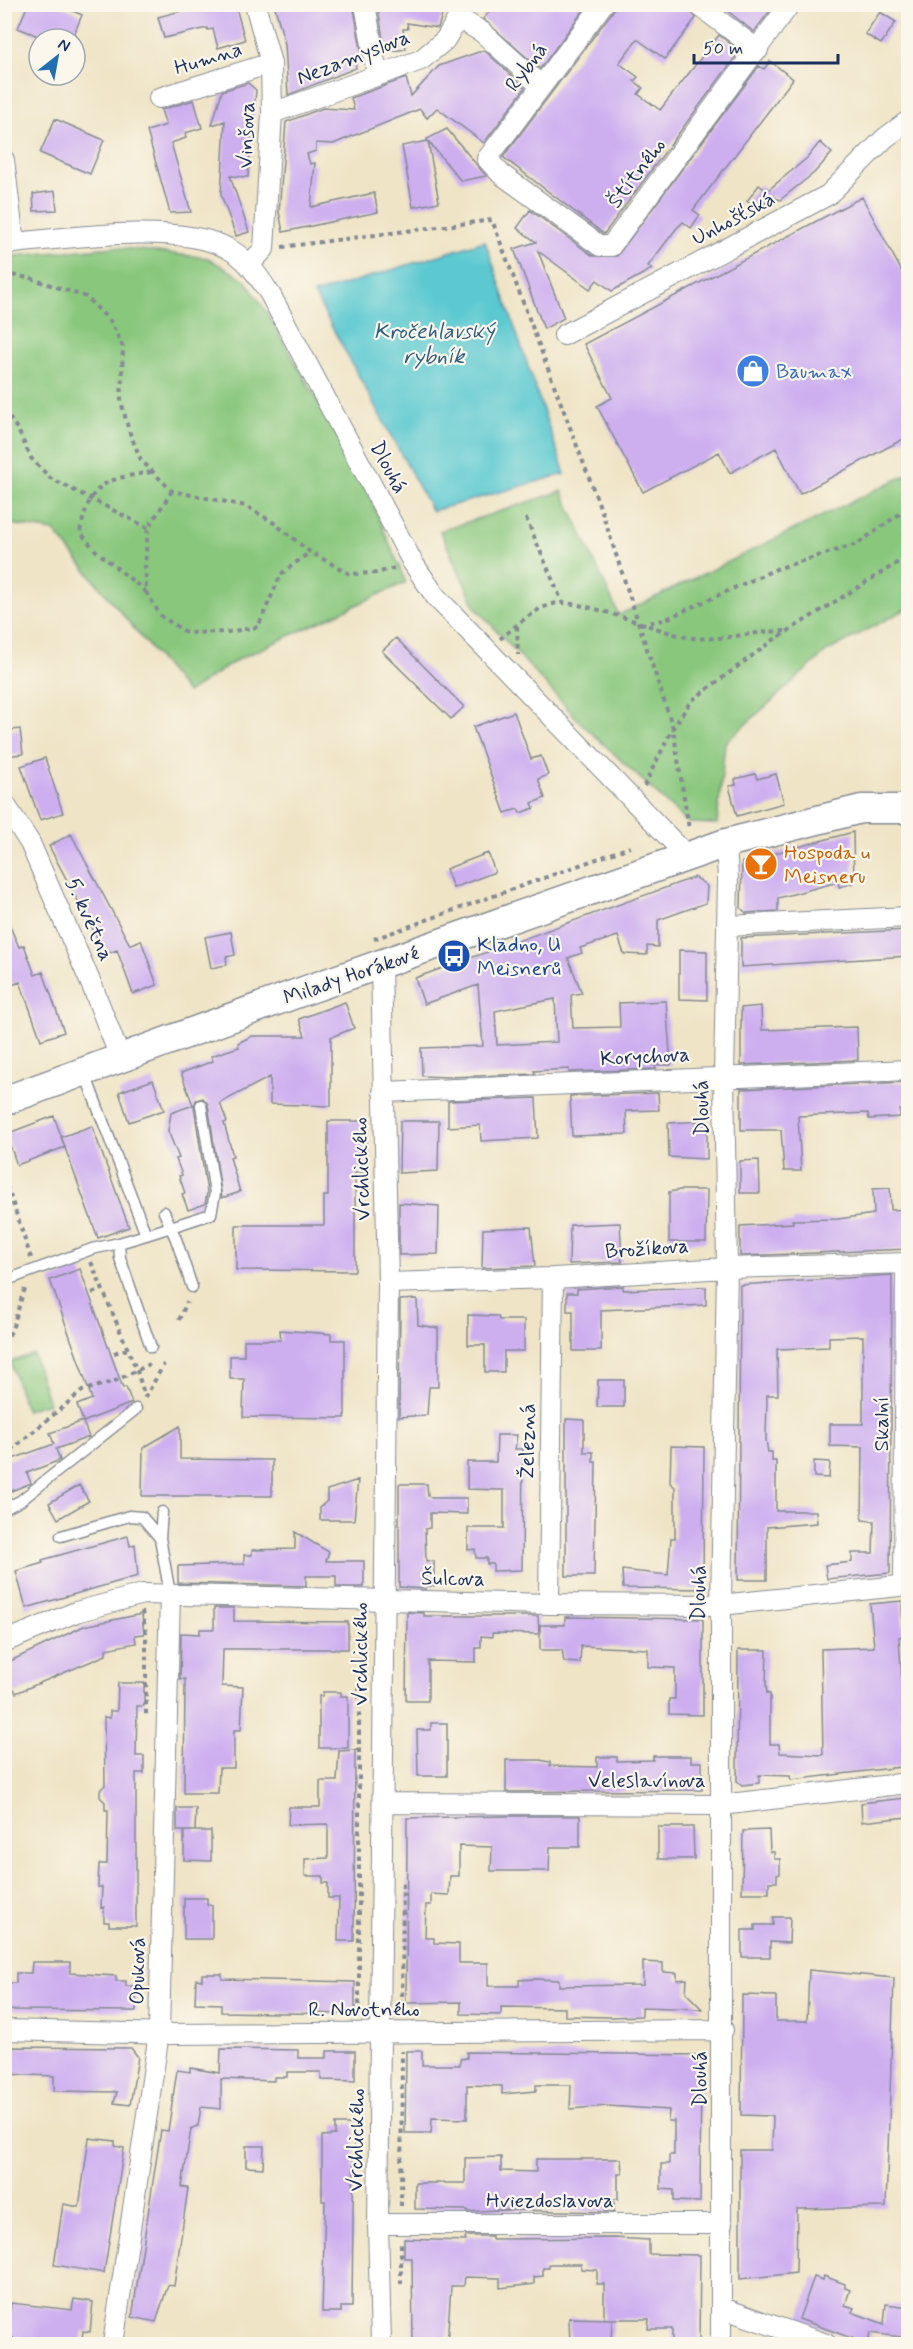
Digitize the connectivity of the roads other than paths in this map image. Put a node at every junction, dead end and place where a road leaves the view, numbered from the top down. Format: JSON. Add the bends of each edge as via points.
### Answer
{"nodes":[{"id":1,"x":255,"y":4,"type":"edge"},
{"id":2,"x":365,"y":4,"type":"edge"},
{"id":3,"x":603,"y":4,"type":"edge"},
{"id":4,"x":697,"y":4,"type":"edge"},
{"id":5,"x":790,"y":4,"type":"edge"},
{"id":6,"x":459,"y":11,"type":"edge"},
{"id":7,"x":758,"y":50,"type":"junction"},
{"id":8,"x":271,"y":63,"type":"junction"},
{"id":9,"x":377,"y":74,"type":"junction"},
{"id":10,"x":541,"y":86,"type":"junction"},
{"id":11,"x":159,"y":98,"type":"dead end"},
{"id":12,"x":272,"y":113,"type":"junction"},
{"id":13,"x":909,"y":121,"type":"edge"},
{"id":14,"x":488,"y":159,"type":"joint"},
{"id":15,"x":4,"y":160,"type":"edge"},
{"id":16,"x":9,"y":244,"type":"edge"},
{"id":17,"x":250,"y":264,"type":"junction"},
{"id":18,"x":564,"y":335,"type":"dead end"},
{"id":19,"x":4,"y":803,"type":"edge"},
{"id":20,"x":909,"y":809,"type":"edge"},
{"id":21,"x":726,"y":843,"type":"junction"},
{"id":22,"x":690,"y":855,"type":"junction"},
{"id":23,"x":909,"y":917,"type":"edge"},
{"id":24,"x":727,"y":926,"type":"junction"},
{"id":25,"x":381,"y":964,"type":"junction"},
{"id":26,"x":121,"y":1060,"type":"junction"},
{"id":27,"x":909,"y":1070,"type":"edge"},
{"id":28,"x":85,"y":1073,"type":"junction"},
{"id":29,"x":724,"y":1077,"type":"junction"},
{"id":30,"x":383,"y":1092,"type":"junction"},
{"id":31,"x":4,"y":1101,"type":"edge"},
{"id":32,"x":201,"y":1105,"type":"dead end"},
{"id":33,"x":164,"y":1212,"type":"dead end"},
{"id":34,"x":172,"y":1228,"type":"junction"},
{"id":35,"x":146,"y":1235,"type":"junction"},
{"id":36,"x":119,"y":1243,"type":"junction"},
{"id":37,"x":907,"y":1263,"type":"edge"},
{"id":38,"x":727,"y":1268,"type":"junction"},
{"id":39,"x":553,"y":1278,"type":"junction"},
{"id":40,"x":4,"y":1281,"type":"edge"},
{"id":41,"x":388,"y":1283,"type":"junction"},
{"id":42,"x":192,"y":1287,"type":"dead end"},
{"id":43,"x":151,"y":1347,"type":"dead end"},
{"id":44,"x":136,"y":1409,"type":"dead end"},
{"id":45,"x":4,"y":1509,"type":"edge"},
{"id":46,"x":162,"y":1512,"type":"dead end"},
{"id":47,"x":61,"y":1536,"type":"dead end"},
{"id":48,"x":160,"y":1538,"type":"junction"},
{"id":49,"x":906,"y":1585,"type":"edge"},
{"id":50,"x":170,"y":1594,"type":"junction"},
{"id":51,"x":384,"y":1600,"type":"junction"},
{"id":52,"x":549,"y":1604,"type":"junction"},
{"id":53,"x":721,"y":1605,"type":"junction"},
{"id":54,"x":4,"y":1642,"type":"edge"},
{"id":55,"x":909,"y":1783,"type":"edge"},
{"id":56,"x":384,"y":1803,"type":"junction"},
{"id":57,"x":721,"y":1805,"type":"junction"},
{"id":58,"x":4,"y":2030,"type":"edge"},
{"id":59,"x":723,"y":2030,"type":"junction"},
{"id":60,"x":159,"y":2033,"type":"junction"},
{"id":61,"x":382,"y":2033,"type":"junction"},
{"id":62,"x":378,"y":2224,"type":"junction"},
{"id":63,"x":722,"y":2224,"type":"junction"},
{"id":64,"x":722,"y":2308,"type":"junction"},
{"id":65,"x":113,"y":2344,"type":"edge"},
{"id":66,"x":381,"y":2344,"type":"edge"},
{"id":67,"x":722,"y":2344,"type":"edge"},
{"id":68,"x":826,"y":2344,"type":"edge"}],
"edges":[{"from":1,"to":8,"type":"street","name":"Vinšova"},
{"from":2,"to":9,"type":"street"},
{"from":3,"to":10,"type":"street","name":"Rybná"},
{"from":4,"to":7,"type":"street"},
{"from":5,"to":7,"type":"street","name":"Štítného"},
{"from":6,"to":9,"type":"street","name":"Nezamyslova","via":[[445,40],[421,60]]},
{"from":6,"to":10,"type":"street"},
{"from":7,"to":14,"type":"street","name":"Štítného","via":[[611,246],[600,246],[501,174]]},
{"from":8,"to":11,"type":"street","name":"Humna"},
{"from":8,"to":12,"type":"street","name":"Vinšova"},
{"from":9,"to":12,"type":"street","name":"Nezamyslova"},
{"from":10,"to":14,"type":"street","name":"Rybná"},
{"from":12,"to":17,"type":"street","name":"Vinšova","via":[[264,249]]},
{"from":13,"to":18,"type":"street","name":"Unhošťská","via":[[885,138],[828,195]]},
{"from":15,"to":16,"type":"street"},
{"from":16,"to":17,"type":"street","name":"Dlouhá","via":[[74,236],[182,235],[208,239]]},
{"from":17,"to":22,"type":"street","name":"Dlouhá","via":[[270,294],[413,563],[436,597]]},
{"from":19,"to":26,"type":"street","name":"5. května","via":[[30,843]]},
{"from":20,"to":21,"type":"main road","name":"Milady Horákové","via":[[861,809]]},
{"from":21,"to":22,"type":"main road","name":"Milady Horákové"},
{"from":21,"to":24,"type":"street","name":"Dlouhá"},
{"from":22,"to":25,"type":"main road","name":"Milady Horákové"},
{"from":23,"to":24,"type":"street"},
{"from":24,"to":29,"type":"street","name":"Dlouhá"},
{"from":25,"to":26,"type":"main road","name":"Milady Horákové"},
{"from":25,"to":30,"type":"street","name":"Vrchlického"},
{"from":26,"to":28,"type":"main road","name":"Milady Horákové"},
{"from":27,"to":29,"type":"street","name":"Korychova"},
{"from":28,"to":31,"type":"main road","name":"Milady Horákové"},
{"from":28,"to":35,"type":"lane"},
{"from":29,"to":30,"type":"street","name":"Korychova"},
{"from":29,"to":38,"type":"street","name":"Dlouhá"},
{"from":30,"to":41,"type":"street","name":"Vrchlického"},
{"from":32,"to":34,"type":"lane","via":[[215,1193],[211,1214]]},
{"from":33,"to":34,"type":"lane"},
{"from":34,"to":35,"type":"lane"},
{"from":34,"to":42,"type":"lane"},
{"from":35,"to":36,"type":"lane"},
{"from":36,"to":40,"type":"lane"},
{"from":36,"to":43,"type":"lane","via":[[120,1258]]},
{"from":37,"to":38,"type":"street","name":"Brožíkova"},
{"from":37,"to":49,"type":"street","name":"Skalní"},
{"from":38,"to":39,"type":"street","name":"Brožíkova"},
{"from":38,"to":53,"type":"street","name":"Dlouhá"},
{"from":39,"to":41,"type":"street","name":"Brožíkova"},
{"from":39,"to":52,"type":"street","name":"Železná"},
{"from":41,"to":51,"type":"street","name":"Vrchlického"},
{"from":44,"to":45,"type":"lane","via":[[20,1501]]},
{"from":46,"to":48,"type":"lane"},
{"from":47,"to":48,"type":"lane","via":[[129,1516],[142,1517]]},
{"from":48,"to":50,"type":"lane"},
{"from":49,"to":53,"type":"street","name":"Šulcova"},
{"from":50,"to":51,"type":"street","name":"Šulcova"},
{"from":50,"to":54,"type":"street","name":"Šulcova","via":[[143,1594],[76,1612]]},
{"from":50,"to":60,"type":"street","name":"Opuková"},
{"from":51,"to":52,"type":"street","name":"Šulcova"},
{"from":51,"to":56,"type":"street","name":"Vrchlického"},
{"from":52,"to":53,"type":"street","name":"Šulcova"},
{"from":53,"to":57,"type":"street","name":"Dlouhá"},
{"from":55,"to":57,"type":"street","name":"Veleslavínova"},
{"from":56,"to":57,"type":"street","name":"Veleslavínova"},
{"from":56,"to":61,"type":"street","name":"Vrchlického"},
{"from":57,"to":59,"type":"street","name":"Dlouhá"},
{"from":58,"to":60,"type":"street","name":"R. Novotného"},
{"from":59,"to":61,"type":"street","name":"R. Novotného"},
{"from":59,"to":63,"type":"street","name":"Dlouhá"},
{"from":60,"to":61,"type":"street","name":"R. Novotného"},
{"from":60,"to":65,"type":"street","name":"Opuková"},
{"from":61,"to":62,"type":"street","name":"Vrchlického"},
{"from":62,"to":63,"type":"street","name":"Hviezdoslavova"},
{"from":62,"to":66,"type":"street","name":"Vrchlického"},
{"from":63,"to":64,"type":"street","name":"Dlouhá"},
{"from":64,"to":67,"type":"street","name":"Dlouhá"},
{"from":64,"to":68,"type":"street"}]}
